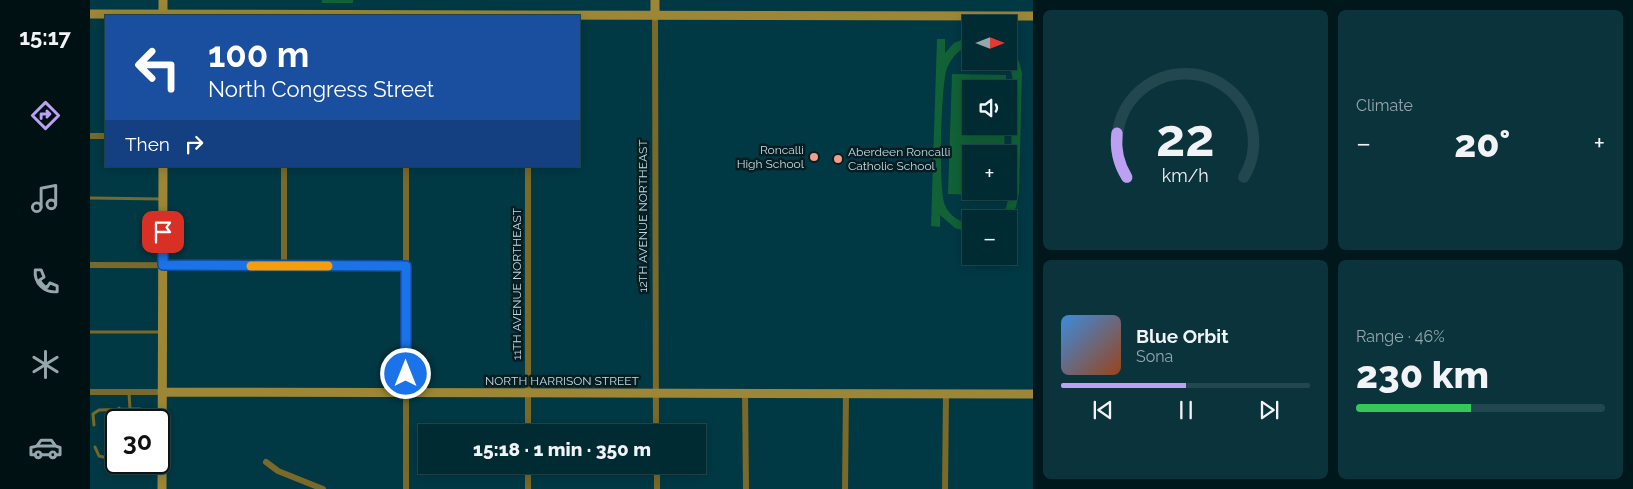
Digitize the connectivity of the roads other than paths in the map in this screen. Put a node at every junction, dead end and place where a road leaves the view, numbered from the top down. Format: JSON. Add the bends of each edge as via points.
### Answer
{"nodes":[{"id":1,"x":163,"y":0,"type":"edge"},
{"id":2,"x":655,"y":0,"type":"edge"},
{"id":3,"x":90,"y":14,"type":"edge"},
{"id":4,"x":163,"y":15,"type":"edge"},
{"id":5,"x":284,"y":15,"type":"edge"},
{"id":6,"x":580,"y":16,"type":"edge"},
{"id":7,"x":655,"y":16,"type":"junction"},
{"id":8,"x":1033,"y":16,"type":"edge"},
{"id":9,"x":90,"y":136,"type":"edge"},
{"id":10,"x":105,"y":136,"type":"edge"},
{"id":11,"x":163,"y":167,"type":"edge"},
{"id":12,"x":284,"y":167,"type":"edge"},
{"id":13,"x":406,"y":167,"type":"edge"},
{"id":14,"x":528,"y":167,"type":"edge"},
{"id":15,"x":90,"y":198,"type":"edge"},
{"id":16,"x":163,"y":198,"type":"junction"},
{"id":17,"x":90,"y":265,"type":"edge"},
{"id":18,"x":163,"y":265,"type":"junction"},
{"id":19,"x":284,"y":266,"type":"junction"},
{"id":20,"x":406,"y":266,"type":"junction"},
{"id":21,"x":90,"y":332,"type":"edge"},
{"id":22,"x":162,"y":332,"type":"junction"},
{"id":23,"x":90,"y":392,"type":"edge"},
{"id":24,"x":129,"y":392,"type":"junction"},
{"id":25,"x":162,"y":392,"type":"junction"},
{"id":26,"x":406,"y":392,"type":"junction"},
{"id":27,"x":528,"y":393,"type":"junction"},
{"id":28,"x":655,"y":393,"type":"junction"},
{"id":29,"x":746,"y":393,"type":"junction"},
{"id":30,"x":846,"y":393,"type":"junction"},
{"id":31,"x":946,"y":394,"type":"junction"},
{"id":32,"x":1033,"y":394,"type":"edge"},
{"id":33,"x":118,"y":408,"type":"joint"},
{"id":34,"x":130,"y":408,"type":"junction"},
{"id":35,"x":140,"y":409,"type":"edge"},
{"id":36,"x":162,"y":409,"type":"edge"},
{"id":37,"x":94,"y":424,"type":"dead end"},
{"id":38,"x":528,"y":424,"type":"edge"},
{"id":39,"x":656,"y":424,"type":"edge"},
{"id":40,"x":95,"y":447,"type":"dead end"},
{"id":41,"x":105,"y":457,"type":"edge"},
{"id":42,"x":266,"y":462,"type":"dead end"},
{"id":43,"x":162,"y":474,"type":"edge"},
{"id":44,"x":528,"y":474,"type":"edge"},
{"id":45,"x":657,"y":474,"type":"edge"},
{"id":46,"x":162,"y":489,"type":"edge"},
{"id":47,"x":324,"y":489,"type":"edge"},
{"id":48,"x":406,"y":489,"type":"edge"},
{"id":49,"x":528,"y":489,"type":"edge"},
{"id":50,"x":658,"y":489,"type":"edge"},
{"id":51,"x":746,"y":489,"type":"edge"},
{"id":52,"x":846,"y":489,"type":"edge"},
{"id":53,"x":945,"y":489,"type":"edge"}],
"edges":[{"from":1,"to":4,"type":"street"},
{"from":2,"to":7,"type":"street","name":"12TH AVENUE NORTHEAST"},
{"from":3,"to":4,"type":"street"},
{"from":4,"to":5,"type":"street"},
{"from":6,"to":7,"type":"street"},
{"from":7,"to":8,"type":"street"},
{"from":7,"to":28,"type":"street","name":"12TH AVENUE NORTHEAST"},
{"from":9,"to":10,"type":"street"},
{"from":11,"to":16,"type":"street"},
{"from":12,"to":19,"type":"street"},
{"from":13,"to":20,"type":"street"},
{"from":14,"to":27,"type":"street","name":"11TH AVENUE NORTHEAST"},
{"from":15,"to":16,"type":"lane"},
{"from":16,"to":18,"type":"street"},
{"from":17,"to":18,"type":"street"},
{"from":18,"to":19,"type":"street"},
{"from":18,"to":22,"type":"street"},
{"from":19,"to":20,"type":"street"},
{"from":20,"to":26,"type":"street"},
{"from":21,"to":22,"type":"lane"},
{"from":22,"to":25,"type":"street"},
{"from":23,"to":24,"type":"street","name":"NORTH HARRISON STREET"},
{"from":24,"to":25,"type":"street","name":"NORTH HARRISON STREET"},
{"from":24,"to":34,"type":"lane"},
{"from":25,"to":26,"type":"street","name":"NORTH HARRISON STREET"},
{"from":25,"to":36,"type":"street"},
{"from":26,"to":27,"type":"street","name":"NORTH HARRISON STREET"},
{"from":26,"to":48,"type":"street"},
{"from":27,"to":28,"type":"street","name":"NORTH HARRISON STREET"},
{"from":27,"to":38,"type":"street","name":"11TH AVENUE NORTHEAST"},
{"from":28,"to":29,"type":"street","name":"NORTH HARRISON STREET"},
{"from":28,"to":39,"type":"street","name":"12TH AVENUE NORTHEAST"},
{"from":29,"to":30,"type":"street","name":"NORTH HARRISON STREET"},
{"from":29,"to":51,"type":"street"},
{"from":30,"to":31,"type":"street","name":"NORTH HARRISON STREET"},
{"from":30,"to":52,"type":"street"},
{"from":31,"to":32,"type":"street","name":"NORTH HARRISON STREET"},
{"from":31,"to":53,"type":"street"},
{"from":33,"to":34,"type":"lane"},
{"from":33,"to":37,"type":"lane","via":[[99,410],[93,414]]},
{"from":34,"to":35,"type":"lane"},
{"from":40,"to":41,"type":"lane","via":[[99,456]]},
{"from":42,"to":47,"type":"street","via":[[278,471]]},
{"from":43,"to":46,"type":"street"},
{"from":44,"to":49,"type":"street"},
{"from":45,"to":50,"type":"street"}]}
